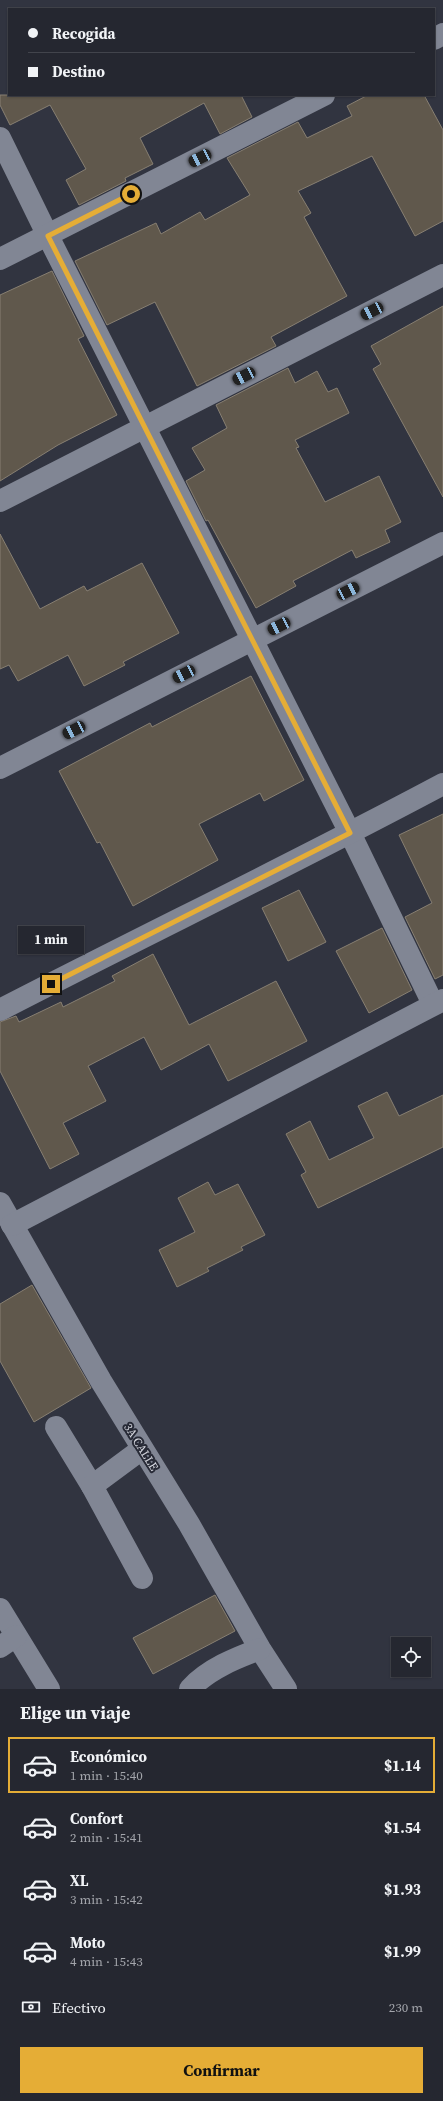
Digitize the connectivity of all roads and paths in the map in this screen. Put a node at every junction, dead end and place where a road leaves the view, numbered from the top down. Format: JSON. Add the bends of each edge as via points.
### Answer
{"nodes":[{"id":1,"x":322,"y":96,"type":"edge"},
{"id":2,"x":0,"y":138,"type":"edge"},
{"id":3,"x":48,"y":236,"type":"junction"},
{"id":4,"x":0,"y":259,"type":"edge"},
{"id":5,"x":443,"y":275,"type":"edge"},
{"id":6,"x":145,"y":427,"type":"junction"},
{"id":7,"x":0,"y":501,"type":"edge"},
{"id":8,"x":443,"y":543,"type":"edge"},
{"id":9,"x":252,"y":640,"type":"junction"},
{"id":10,"x":0,"y":768,"type":"edge"},
{"id":11,"x":443,"y":784,"type":"edge"},
{"id":12,"x":350,"y":833,"type":"junction"},
{"id":13,"x":438,"y":1002,"type":"edge"},
{"id":14,"x":0,"y":1010,"type":"edge"},
{"id":15,"x":0,"y":1203,"type":"edge"},
{"id":16,"x":12,"y":1225,"type":"junction"},
{"id":17,"x":56,"y":1427,"type":"dead end"},
{"id":18,"x":142,"y":1449,"type":"junction"},
{"id":19,"x":92,"y":1486,"type":"junction"},
{"id":20,"x":142,"y":1578,"type":"dead end"},
{"id":21,"x":0,"y":1609,"type":"edge"},
{"id":22,"x":8,"y":1641,"type":"edge"},
{"id":23,"x":260,"y":1648,"type":"junction"},
{"id":24,"x":49,"y":1689,"type":"edge"},
{"id":25,"x":190,"y":1689,"type":"edge"},
{"id":26,"x":286,"y":1689,"type":"edge"}],
"edges":[{"from":1,"to":3,"type":"street"},
{"from":2,"to":3,"type":"street"},
{"from":3,"to":4,"type":"street"},
{"from":3,"to":6,"type":"street"},
{"from":5,"to":6,"type":"street"},
{"from":6,"to":7,"type":"street"},
{"from":6,"to":9,"type":"street"},
{"from":8,"to":9,"type":"street"},
{"from":9,"to":10,"type":"street"},
{"from":9,"to":12,"type":"street"},
{"from":11,"to":12,"type":"street"},
{"from":12,"to":13,"type":"street"},
{"from":12,"to":14,"type":"street"},
{"from":13,"to":16,"type":"street"},
{"from":15,"to":16,"type":"street","name":"3A CALLE"},
{"from":16,"to":18,"type":"street","name":"3A CALLE"},
{"from":17,"to":19,"type":"street"},
{"from":18,"to":19,"type":"street"},
{"from":18,"to":23,"type":"street","name":"3A CALLE","via":[[189,1524]]},
{"from":19,"to":20,"type":"street"},
{"from":21,"to":22,"type":"street"},
{"from":22,"to":24,"type":"street"},
{"from":23,"to":25,"type":"street","via":[[232,1659],[196,1682]]},
{"from":23,"to":26,"type":"street","name":"3A CALLE"}]}
